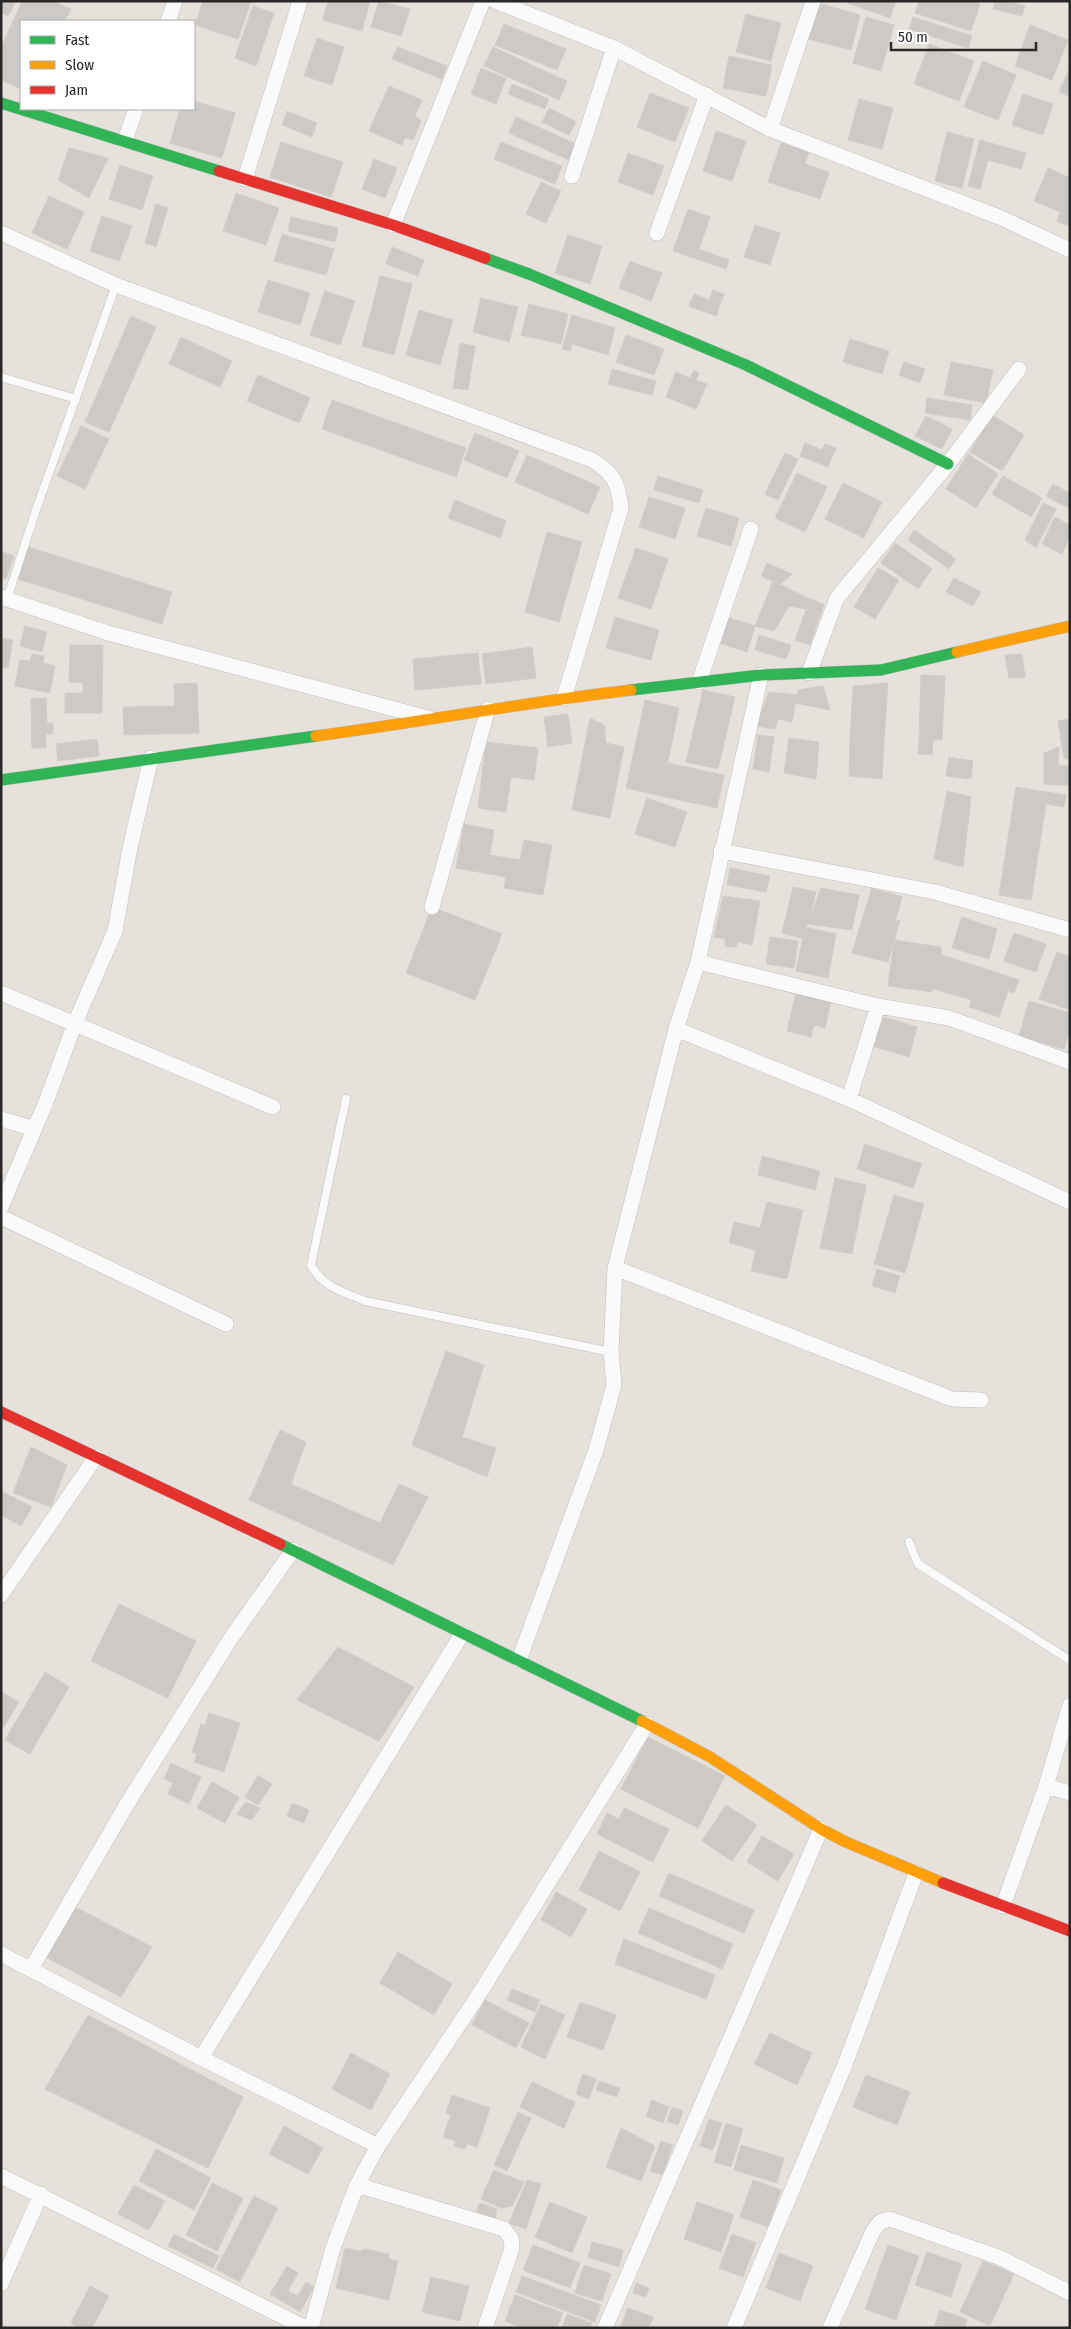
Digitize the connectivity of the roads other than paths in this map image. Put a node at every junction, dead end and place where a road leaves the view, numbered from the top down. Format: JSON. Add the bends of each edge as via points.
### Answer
{"nodes":[{"id":1,"x":175,"y":1,"type":"edge"},
{"id":2,"x":300,"y":1,"type":"edge"},
{"id":3,"x":483,"y":1,"type":"edge"},
{"id":4,"x":496,"y":1,"type":"edge"},
{"id":5,"x":813,"y":1,"type":"edge"},
{"id":6,"x":168,"y":20,"type":"edge"},
{"id":7,"x":614,"y":48,"type":"junction"},
{"id":8,"x":707,"y":96,"type":"junction"},
{"id":9,"x":1,"y":103,"type":"edge"},
{"id":10,"x":20,"y":109,"type":"edge"},
{"id":11,"x":24,"y":110,"type":"edge"},
{"id":12,"x":136,"y":110,"type":"edge"},
{"id":13,"x":770,"y":129,"type":"junction"},
{"id":14,"x":125,"y":140,"type":"junction"},
{"id":15,"x":572,"y":176,"type":"dead end"},
{"id":16,"x":244,"y":179,"type":"junction"},
{"id":17,"x":393,"y":225,"type":"junction"},
{"id":18,"x":1,"y":233,"type":"edge"},
{"id":19,"x":657,"y":233,"type":"dead end"},
{"id":20,"x":1070,"y":250,"type":"edge"},
{"id":21,"x":116,"y":285,"type":"junction"},
{"id":22,"x":1019,"y":369,"type":"dead end"},
{"id":23,"x":1,"y":377,"type":"edge"},
{"id":24,"x":76,"y":399,"type":"junction"},
{"id":25,"x":948,"y":464,"type":"junction"},
{"id":26,"x":751,"y":528,"type":"dead end"},
{"id":27,"x":4,"y":598,"type":"edge"},
{"id":28,"x":1070,"y":626,"type":"edge"},
{"id":29,"x":809,"y":673,"type":"junction"},
{"id":30,"x":761,"y":675,"type":"junction"},
{"id":31,"x":699,"y":682,"type":"junction"},
{"id":32,"x":564,"y":698,"type":"junction"},
{"id":33,"x":488,"y":709,"type":"junction"},
{"id":34,"x":435,"y":720,"type":"junction"},
{"id":35,"x":151,"y":758,"type":"junction"},
{"id":36,"x":1,"y":780,"type":"edge"},
{"id":37,"x":721,"y":851,"type":"junction"},
{"id":38,"x":432,"y":907,"type":"dead end"},
{"id":39,"x":1070,"y":930,"type":"edge"},
{"id":40,"x":698,"y":962,"type":"junction"},
{"id":41,"x":1,"y":994,"type":"edge"},
{"id":42,"x":878,"y":1006,"type":"junction"},
{"id":43,"x":74,"y":1023,"type":"junction"},
{"id":44,"x":676,"y":1029,"type":"junction"},
{"id":45,"x":1070,"y":1062,"type":"edge"},
{"id":46,"x":346,"y":1099,"type":"dead end"},
{"id":47,"x":849,"y":1099,"type":"junction"},
{"id":48,"x":273,"y":1107,"type":"dead end"},
{"id":49,"x":1,"y":1120,"type":"edge"},
{"id":50,"x":35,"y":1129,"type":"junction"},
{"id":51,"x":1070,"y":1202,"type":"edge"},
{"id":52,"x":1,"y":1207,"type":"edge"},
{"id":53,"x":1,"y":1217,"type":"edge"},
{"id":54,"x":615,"y":1268,"type":"junction"},
{"id":55,"x":226,"y":1324,"type":"dead end"},
{"id":56,"x":611,"y":1352,"type":"junction"},
{"id":57,"x":981,"y":1400,"type":"dead end"},
{"id":58,"x":1,"y":1412,"type":"edge"},
{"id":59,"x":96,"y":1457,"type":"junction"},
{"id":60,"x":909,"y":1542,"type":"dead end"},
{"id":61,"x":294,"y":1550,"type":"junction"},
{"id":62,"x":1,"y":1595,"type":"edge"},
{"id":63,"x":462,"y":1634,"type":"junction"},
{"id":64,"x":519,"y":1660,"type":"junction"},
{"id":65,"x":1070,"y":1660,"type":"edge"},
{"id":66,"x":1070,"y":1705,"type":"edge"},
{"id":67,"x":647,"y":1724,"type":"junction"},
{"id":68,"x":1046,"y":1786,"type":"junction"},
{"id":69,"x":1070,"y":1793,"type":"edge"},
{"id":70,"x":821,"y":1829,"type":"junction"},
{"id":71,"x":916,"y":1873,"type":"junction"},
{"id":72,"x":1004,"y":1906,"type":"junction"},
{"id":73,"x":1070,"y":1932,"type":"edge"},
{"id":74,"x":1,"y":1954,"type":"edge"},
{"id":75,"x":31,"y":1969,"type":"junction"},
{"id":76,"x":201,"y":2058,"type":"junction"},
{"id":77,"x":378,"y":2146,"type":"junction"},
{"id":78,"x":1,"y":2176,"type":"edge"},
{"id":79,"x":357,"y":2185,"type":"junction"},
{"id":80,"x":41,"y":2194,"type":"junction"},
{"id":81,"x":1,"y":2284,"type":"edge"},
{"id":82,"x":1070,"y":2293,"type":"edge"},
{"id":83,"x":306,"y":2328,"type":"edge"},
{"id":84,"x":311,"y":2328,"type":"edge"},
{"id":85,"x":485,"y":2328,"type":"edge"},
{"id":86,"x":605,"y":2328,"type":"edge"},
{"id":87,"x":734,"y":2328,"type":"edge"},
{"id":88,"x":830,"y":2328,"type":"edge"}],
"edges":[{"from":1,"to":6,"type":"street"},
{"from":2,"to":16,"type":"street"},
{"from":3,"to":17,"type":"street"},
{"from":4,"to":7,"type":"street"},
{"from":5,"to":13,"type":"street"},
{"from":7,"to":8,"type":"street"},
{"from":7,"to":15,"type":"street"},
{"from":8,"to":13,"type":"street"},
{"from":8,"to":19,"type":"street"},
{"from":9,"to":10,"type":"street"},
{"from":11,"to":14,"type":"street"},
{"from":12,"to":14,"type":"street"},
{"from":13,"to":20,"type":"street","via":[[999,217]]},
{"from":14,"to":16,"type":"street"},
{"from":16,"to":17,"type":"street"},
{"from":17,"to":25,"type":"street","via":[[529,274],[746,365]]},
{"from":18,"to":21,"type":"street"},
{"from":21,"to":24,"type":"lane"},
{"from":21,"to":32,"type":"street","via":[[592,460],[608,470],[618,488],[621,508]]},
{"from":22,"to":25,"type":"street"},
{"from":23,"to":24,"type":"lane"},
{"from":24,"to":27,"type":"lane"},
{"from":25,"to":29,"type":"street","via":[[837,598]]},
{"from":26,"to":31,"type":"street"},
{"from":27,"to":34,"type":"street","via":[[108,633]]},
{"from":28,"to":29,"type":"street","via":[[881,670]]},
{"from":29,"to":30,"type":"street"},
{"from":30,"to":31,"type":"street"},
{"from":30,"to":37,"type":"street"},
{"from":31,"to":32,"type":"street"},
{"from":32,"to":33,"type":"street"},
{"from":33,"to":34,"type":"street"},
{"from":33,"to":38,"type":"street"},
{"from":34,"to":35,"type":"street"},
{"from":35,"to":36,"type":"street"},
{"from":35,"to":43,"type":"street","via":[[115,931]]},
{"from":37,"to":39,"type":"street","via":[[935,892]]},
{"from":37,"to":40,"type":"street"},
{"from":40,"to":42,"type":"street"},
{"from":40,"to":44,"type":"street"},
{"from":41,"to":43,"type":"street"},
{"from":42,"to":45,"type":"street","via":[[949,1018]]},
{"from":42,"to":47,"type":"street"},
{"from":43,"to":48,"type":"street"},
{"from":43,"to":50,"type":"street"},
{"from":44,"to":47,"type":"street"},
{"from":44,"to":54,"type":"street"},
{"from":46,"to":56,"type":"lane","via":[[311,1265],[317,1277],[328,1286],[365,1301]]},
{"from":47,"to":51,"type":"street"},
{"from":49,"to":50,"type":"street"},
{"from":50,"to":52,"type":"street"},
{"from":53,"to":55,"type":"street"},
{"from":54,"to":56,"type":"street"},
{"from":54,"to":57,"type":"street","via":[[952,1399]]},
{"from":56,"to":64,"type":"street","via":[[614,1385],[596,1450]]},
{"from":58,"to":59,"type":"street"},
{"from":59,"to":61,"type":"street"},
{"from":59,"to":62,"type":"street"},
{"from":60,"to":65,"type":"lane","via":[[918,1564]]},
{"from":61,"to":63,"type":"street"},
{"from":61,"to":75,"type":"street","via":[[229,1641],[127,1804]]},
{"from":63,"to":64,"type":"street"},
{"from":63,"to":76,"type":"street"},
{"from":64,"to":67,"type":"street"},
{"from":66,"to":68,"type":"street"},
{"from":67,"to":70,"type":"street","via":[[710,1757]]},
{"from":67,"to":77,"type":"street","via":[[476,1998]]},
{"from":68,"to":69,"type":"street"},
{"from":68,"to":72,"type":"street"},
{"from":70,"to":71,"type":"street"},
{"from":70,"to":86,"type":"street"},
{"from":71,"to":72,"type":"street"},
{"from":71,"to":87,"type":"street","via":[[843,2071]]},
{"from":72,"to":73,"type":"street"},
{"from":74,"to":75,"type":"street"},
{"from":75,"to":76,"type":"street"},
{"from":76,"to":77,"type":"street"},
{"from":77,"to":79,"type":"street"},
{"from":78,"to":80,"type":"street"},
{"from":79,"to":84,"type":"street","via":[[333,2248]]},
{"from":79,"to":85,"type":"street","via":[[504,2229],[511,2238],[512,2248]]},
{"from":80,"to":81,"type":"street"},
{"from":80,"to":83,"type":"street"},
{"from":82,"to":88,"type":"street","via":[[1001,2258],[890,2219],[880,2222],[873,2231]]}]}
